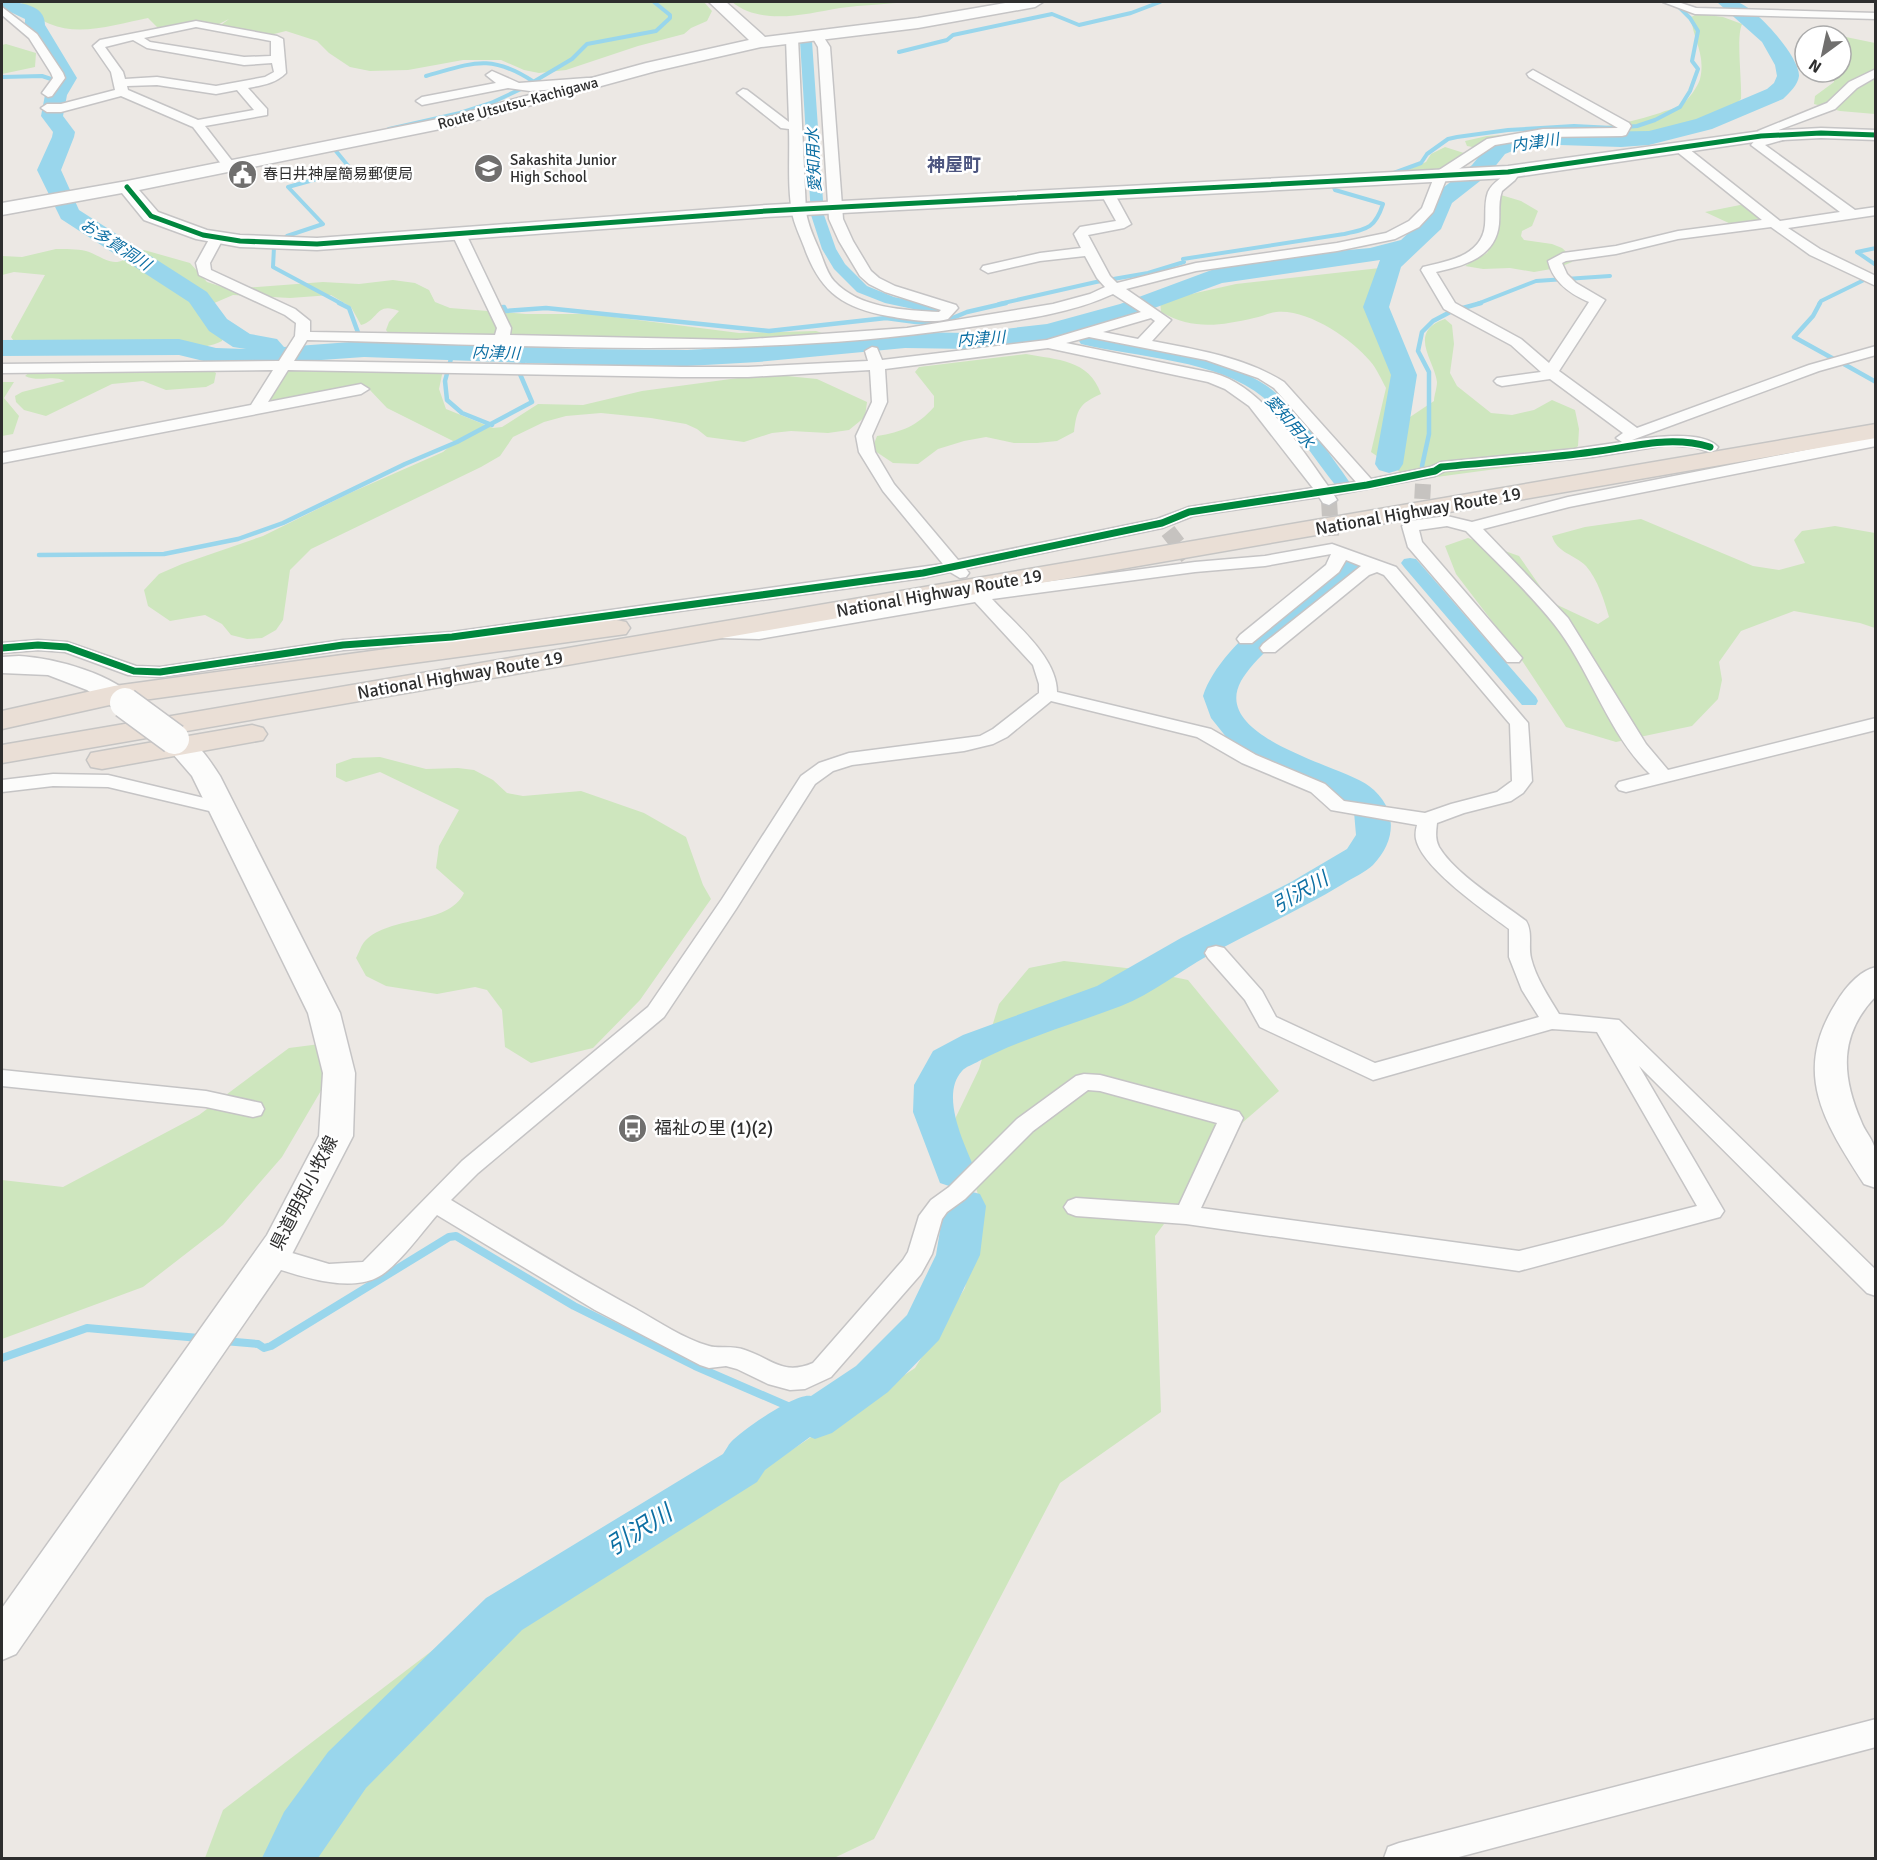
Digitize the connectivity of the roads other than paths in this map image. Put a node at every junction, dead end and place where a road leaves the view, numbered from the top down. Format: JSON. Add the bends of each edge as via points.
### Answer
{"nodes":[{"id":1,"x":717,"y":2,"type":"edge"},
{"id":2,"x":1035,"y":2,"type":"edge"},
{"id":3,"x":1669,"y":2,"type":"edge"},
{"id":4,"x":2,"y":10,"type":"edge"},
{"id":5,"x":1875,"y":16,"type":"edge"},
{"id":6,"x":817,"y":35,"type":"junction"},
{"id":7,"x":135,"y":36,"type":"junction"},
{"id":8,"x":792,"y":38,"type":"junction"},
{"id":9,"x":761,"y":42,"type":"junction"},
{"id":10,"x":277,"y":59,"type":"junction"},
{"id":11,"x":1875,"y":72,"type":"edge"},
{"id":12,"x":1533,"y":74,"type":"dead end"},
{"id":13,"x":492,"y":75,"type":"dead end"},
{"id":14,"x":598,"y":82,"type":"junction"},
{"id":15,"x":508,"y":84,"type":"junction"},
{"id":16,"x":240,"y":86,"type":"junction"},
{"id":17,"x":122,"y":88,"type":"junction"},
{"id":18,"x":48,"y":93,"type":"dead end"},
{"id":19,"x":743,"y":93,"type":"dead end"},
{"id":20,"x":422,"y":101,"type":"dead end"},
{"id":21,"x":47,"y":108,"type":"dead end"},
{"id":22,"x":197,"y":124,"type":"junction"},
{"id":23,"x":796,"y":126,"type":"junction"},
{"id":24,"x":1875,"y":135,"type":"edge"},
{"id":25,"x":1759,"y":140,"type":"junction"},
{"id":26,"x":1680,"y":148,"type":"junction"},
{"id":27,"x":230,"y":166,"type":"junction"},
{"id":28,"x":1511,"y":172,"type":"junction"},
{"id":29,"x":1443,"y":175,"type":"junction"},
{"id":30,"x":127,"y":187,"type":"junction"},
{"id":31,"x":1108,"y":194,"type":"junction"},
{"id":32,"x":835,"y":208,"type":"junction"},
{"id":33,"x":2,"y":209,"type":"edge"},
{"id":34,"x":797,"y":210,"type":"junction"},
{"id":35,"x":1875,"y":211,"type":"edge"},
{"id":36,"x":1852,"y":214,"type":"junction"},
{"id":37,"x":1775,"y":225,"type":"junction"},
{"id":38,"x":459,"y":234,"type":"junction"},
{"id":39,"x":217,"y":237,"type":"junction"},
{"id":40,"x":1091,"y":251,"type":"junction"},
{"id":41,"x":988,"y":269,"type":"dead end"},
{"id":42,"x":1875,"y":282,"type":"edge"},
{"id":43,"x":1114,"y":288,"type":"junction"},
{"id":44,"x":862,"y":304,"type":"junction"},
{"id":45,"x":1152,"y":313,"type":"junction"},
{"id":46,"x":866,"y":334,"type":"junction"},
{"id":47,"x":1083,"y":334,"type":"junction"},
{"id":48,"x":302,"y":336,"type":"junction"},
{"id":49,"x":502,"y":340,"type":"junction"},
{"id":50,"x":1143,"y":342,"type":"junction"},
{"id":51,"x":1048,"y":344,"type":"junction"},
{"id":52,"x":1875,"y":350,"type":"edge"},
{"id":53,"x":285,"y":365,"type":"junction"},
{"id":54,"x":877,"y":365,"type":"junction"},
{"id":55,"x":2,"y":369,"type":"edge"},
{"id":56,"x":1550,"y":372,"type":"junction"},
{"id":57,"x":1502,"y":381,"type":"dead end"},
{"id":58,"x":361,"y":388,"type":"dead end"},
{"id":59,"x":256,"y":409,"type":"junction"},
{"id":60,"x":1875,"y":418,"type":"edge"},
{"id":61,"x":1875,"y":431,"type":"edge"},
{"id":62,"x":1635,"y":434,"type":"junction"},
{"id":63,"x":1875,"y":441,"type":"edge"},
{"id":64,"x":1710,"y":447,"type":"junction"},
{"id":65,"x":1593,"y":452,"type":"junction"},
{"id":66,"x":2,"y":458,"type":"edge"},
{"id":67,"x":1675,"y":473,"type":"junction"},
{"id":68,"x":1367,"y":485,"type":"junction"},
{"id":69,"x":1327,"y":496,"type":"junction"},
{"id":70,"x":1472,"y":527,"type":"junction"},
{"id":71,"x":1335,"y":546,"type":"junction"},
{"id":72,"x":1380,"y":566,"type":"junction"},
{"id":73,"x":965,"y":581,"type":"junction"},
{"id":74,"x":694,"y":627,"type":"junction"},
{"id":75,"x":1246,"y":639,"type":"dead end"},
{"id":76,"x":2,"y":648,"type":"edge"},
{"id":77,"x":1269,"y":648,"type":"dead end"},
{"id":78,"x":1513,"y":658,"type":"dead end"},
{"id":79,"x":2,"y":664,"type":"edge"},
{"id":80,"x":1048,"y":695,"type":"junction"},
{"id":81,"x":120,"y":699,"type":"junction"},
{"id":82,"x":2,"y":720,"type":"edge"},
{"id":83,"x":1875,"y":724,"type":"edge"},
{"id":84,"x":2,"y":739,"type":"edge"},
{"id":85,"x":178,"y":744,"type":"junction"},
{"id":86,"x":2,"y":754,"type":"edge"},
{"id":87,"x":2,"y":776,"type":"edge"},
{"id":88,"x":1664,"y":776,"type":"junction"},
{"id":89,"x":2,"y":786,"type":"edge"},
{"id":90,"x":1626,"y":786,"type":"dead end"},
{"id":91,"x":222,"y":808,"type":"junction"},
{"id":92,"x":1427,"y":820,"type":"junction"},
{"id":93,"x":1216,"y":953,"type":"dead end"},
{"id":94,"x":1875,"y":977,"type":"edge"},
{"id":95,"x":1552,"y":1021,"type":"junction"},
{"id":96,"x":1604,"y":1025,"type":"junction"},
{"id":97,"x":2,"y":1078,"type":"edge"},
{"id":98,"x":253,"y":1109,"type":"dead end"},
{"id":99,"x":1875,"y":1175,"type":"edge"},
{"id":100,"x":434,"y":1202,"type":"junction"},
{"id":101,"x":1076,"y":1207,"type":"dead end"},
{"id":102,"x":1186,"y":1215,"type":"junction"},
{"id":103,"x":272,"y":1257,"type":"junction"},
{"id":104,"x":1875,"y":1286,"type":"edge"},
{"id":105,"x":2,"y":1641,"type":"edge"},
{"id":106,"x":1875,"y":1733,"type":"edge"},
{"id":107,"x":1399,"y":1858,"type":"edge"}],
"edges":[{"from":1,"to":9,"type":"street"},
{"from":2,"to":6,"type":"street","name":"Route Utsutsu-Kachigawa","via":[[918,23]]},
{"from":3,"to":5,"type":"street","via":[[1695,11]]},
{"from":4,"to":18,"type":"street","via":[[33,36],[57,73],[59,78]]},
{"from":6,"to":8,"type":"street","name":"Route Utsutsu-Kachigawa"},
{"from":6,"to":32,"type":"street","via":[[824,47]]},
{"from":7,"to":10,"type":"street","via":[[147,45],[244,61]]},
{"from":7,"to":10,"type":"street","via":[[196,24],[277,39]]},
{"from":7,"to":17,"type":"street","via":[[99,46],[117,72]]},
{"from":8,"to":9,"type":"street","name":"Route Utsutsu-Kachigawa"},
{"from":8,"to":23,"type":"street"},
{"from":9,"to":14,"type":"street","name":"Route Utsutsu-Kachigawa"},
{"from":10,"to":16,"type":"street","via":[[280,73],[269,80]]},
{"from":11,"to":25,"type":"street","via":[[1853,85],[1831,106],[1765,129]]},
{"from":12,"to":29,"type":"street","via":[[1625,126],[1622,132],[1511,137],[1491,142]]},
{"from":13,"to":15,"type":"street"},
{"from":14,"to":15,"type":"street"},
{"from":14,"to":27,"type":"street","name":"Route Utsutsu-Kachigawa","via":[[455,121]]},
{"from":15,"to":20,"type":"street"},
{"from":16,"to":17,"type":"street","via":[[216,90],[157,81]]},
{"from":16,"to":22,"type":"street","via":[[264,112]]},
{"from":17,"to":21,"type":"street","via":[[61,108]]},
{"from":17,"to":22,"type":"street"},
{"from":19,"to":23,"type":"street","via":[[785,125]]},
{"from":22,"to":27,"type":"street"},
{"from":23,"to":34,"type":"street"},
{"from":24,"to":25,"type":"street","via":[[1786,135]]},
{"from":25,"to":26,"type":"street"},
{"from":25,"to":36,"type":"street"},
{"from":26,"to":28,"type":"street"},
{"from":26,"to":37,"type":"street"},
{"from":27,"to":30,"type":"street","name":"Route Utsutsu-Kachigawa"},
{"from":28,"to":29,"type":"street"},
{"from":28,"to":56,"type":"street","via":[[1513,175],[1497,186],[1493,196],[1491,232],[1479,254],[1428,270],[1449,306],[1516,342]]},
{"from":29,"to":31,"type":"street"},
{"from":29,"to":43,"type":"street","via":[[1422,216],[1390,236],[1196,267]]},
{"from":30,"to":33,"type":"street","name":"Route Utsutsu-Kachigawa"},
{"from":30,"to":39,"type":"street","via":[[151,216]]},
{"from":31,"to":32,"type":"street"},
{"from":31,"to":40,"type":"street","via":[[1124,224],[1085,230],[1081,234]]},
{"from":32,"to":34,"type":"street"},
{"from":32,"to":44,"type":"street","via":[[840,226],[865,273],[890,289],[951,308],[943,316],[913,315]]},
{"from":34,"to":38,"type":"street"},
{"from":34,"to":44,"type":"street","via":[[829,284]]},
{"from":35,"to":36,"type":"street"},
{"from":36,"to":37,"type":"street"},
{"from":37,"to":42,"type":"street","via":[[1815,252]]},
{"from":37,"to":56,"type":"street","via":[[1678,235],[1616,250],[1563,256],[1555,261],[1556,269],[1575,290],[1598,300]]},
{"from":38,"to":39,"type":"street","via":[[317,244]]},
{"from":38,"to":49,"type":"street","via":[[504,328]]},
{"from":39,"to":48,"type":"street","via":[[203,263],[204,272],[291,312],[303,321]]},
{"from":40,"to":41,"type":"street"},
{"from":40,"to":43,"type":"street","via":[[1104,278]]},
{"from":43,"to":45,"type":"street"},
{"from":43,"to":46,"type":"street","via":[[1095,297],[1026,314],[907,332]]},
{"from":44,"to":46,"type":"street","via":[[855,310]]},
{"from":45,"to":47,"type":"street"},
{"from":45,"to":50,"type":"street","via":[[1164,320]]},
{"from":46,"to":49,"type":"street","via":[[737,344]]},
{"from":46,"to":54,"type":"street"},
{"from":47,"to":50,"type":"street"},
{"from":47,"to":51,"type":"street"},
{"from":48,"to":49,"type":"street"},
{"from":48,"to":53,"type":"street"},
{"from":50,"to":68,"type":"street","via":[[1238,365],[1279,385]]},
{"from":51,"to":54,"type":"street"},
{"from":51,"to":69,"type":"street","via":[[1213,378],[1230,386],[1254,404]]},
{"from":52,"to":62,"type":"street","via":[[1814,368]]},
{"from":53,"to":54,"type":"street","via":[[748,372]]},
{"from":53,"to":55,"type":"street"},
{"from":53,"to":59,"type":"street"},
{"from":54,"to":73,"type":"street","via":[[880,406],[863,435],[864,451]]},
{"from":56,"to":57,"type":"street","via":[[1546,376]]},
{"from":56,"to":62,"type":"street"},
{"from":58,"to":59,"type":"street"},
{"from":59,"to":66,"type":"street"},
{"from":60,"to":64,"type":"highway","name":"National Highway Route 19"},
{"from":61,"to":67,"type":"highway","name":"National Highway Route 19"},
{"from":62,"to":65,"type":"street"},
{"from":63,"to":67,"type":"street"},
{"from":64,"to":65,"type":"street","via":[[1694,440],[1670,440]]},
{"from":64,"to":73,"type":"highway","name":"National Highway Route 19"},
{"from":65,"to":68,"type":"street","via":[[1441,467],[1429,478]]},
{"from":67,"to":70,"type":"street"},
{"from":67,"to":73,"type":"highway","name":"National Highway Route 19"},
{"from":68,"to":69,"type":"street"},
{"from":69,"to":73,"type":"street","via":[[1188,512],[1165,527]]},
{"from":70,"to":78,"type":"street","via":[[1447,521],[1421,523],[1410,526],[1410,534]]},
{"from":70,"to":88,"type":"street","via":[[1562,622],[1637,745]]},
{"from":71,"to":72,"type":"street"},
{"from":71,"to":73,"type":"street","via":[[1265,561],[1192,562]]},
{"from":71,"to":75,"type":"street","via":[[1333,568]]},
{"from":72,"to":77,"type":"street","via":[[1363,571]]},
{"from":72,"to":92,"type":"street","via":[[1390,571],[1519,723],[1522,780],[1516,789],[1504,797]]},
{"from":73,"to":74,"type":"highway","name":"National Highway Route 19"},
{"from":73,"to":76,"type":"street","via":[[923,573],[452,638],[343,645],[160,672],[134,671],[67,647]]},
{"from":73,"to":80,"type":"street","via":[[1042,664]]},
{"from":74,"to":81,"type":"highway","via":[[533,637]]},
{"from":74,"to":84,"type":"highway","name":"National Highway Route 19"},
{"from":74,"to":85,"type":"highway","via":[[554,674]]},
{"from":74,"to":86,"type":"highway","name":"National Highway Route 19"},
{"from":79,"to":81,"type":"street","name":"県道明知小牧線","via":[[48,665],[83,677]]},
{"from":80,"to":92,"type":"street","via":[[1204,733],[1249,759],[1318,788],[1338,806]]},
{"from":80,"to":100,"type":"street","via":[[986,740],[849,759],[826,767],[808,780],[656,1012],[470,1167]]},
{"from":81,"to":82,"type":"highway"},
{"from":81,"to":85,"type":"street","name":"県道明知小牧線","bridge":true},
{"from":83,"to":88,"type":"street"},
{"from":85,"to":87,"type":"highway"},
{"from":85,"to":91,"type":"street","name":"県道明知小牧線","via":[[206,776]]},
{"from":88,"to":90,"type":"street"},
{"from":89,"to":91,"type":"street","via":[[53,780],[108,781]]},
{"from":91,"to":103,"type":"street","name":"県道明知小牧線","via":[[324,1013],[339,1073],[336,1136]]},
{"from":92,"to":95,"type":"street","via":[[1426,841],[1438,858],[1519,926],[1520,957],[1533,990]]},
{"from":93,"to":95,"type":"street","via":[[1254,996],[1268,1022],[1373,1072]]},
{"from":94,"to":99,"type":"street","via":[[1856,994],[1835,1028],[1827,1067],[1838,1110]]},
{"from":95,"to":96,"type":"street"},
{"from":96,"to":102,"type":"street","via":[[1712,1211],[1519,1261]]},
{"from":96,"to":104,"type":"street","via":[[1611,1025]]},
{"from":97,"to":98,"type":"street","via":[[206,1099]]},
{"from":100,"to":102,"type":"street","via":[[596,1301],[662,1336],[709,1358],[725,1354],[744,1358],[780,1380],[794,1382],[809,1379],[822,1370],[912,1267],[939,1206],[1025,1125],[1084,1082],[1231,1118]]},
{"from":100,"to":103,"type":"street","via":[[369,1271],[329,1275]]},
{"from":101,"to":102,"type":"street"},
{"from":103,"to":105,"type":"street","name":"県道明知小牧線"},
{"from":106,"to":107,"type":"street"}]}
